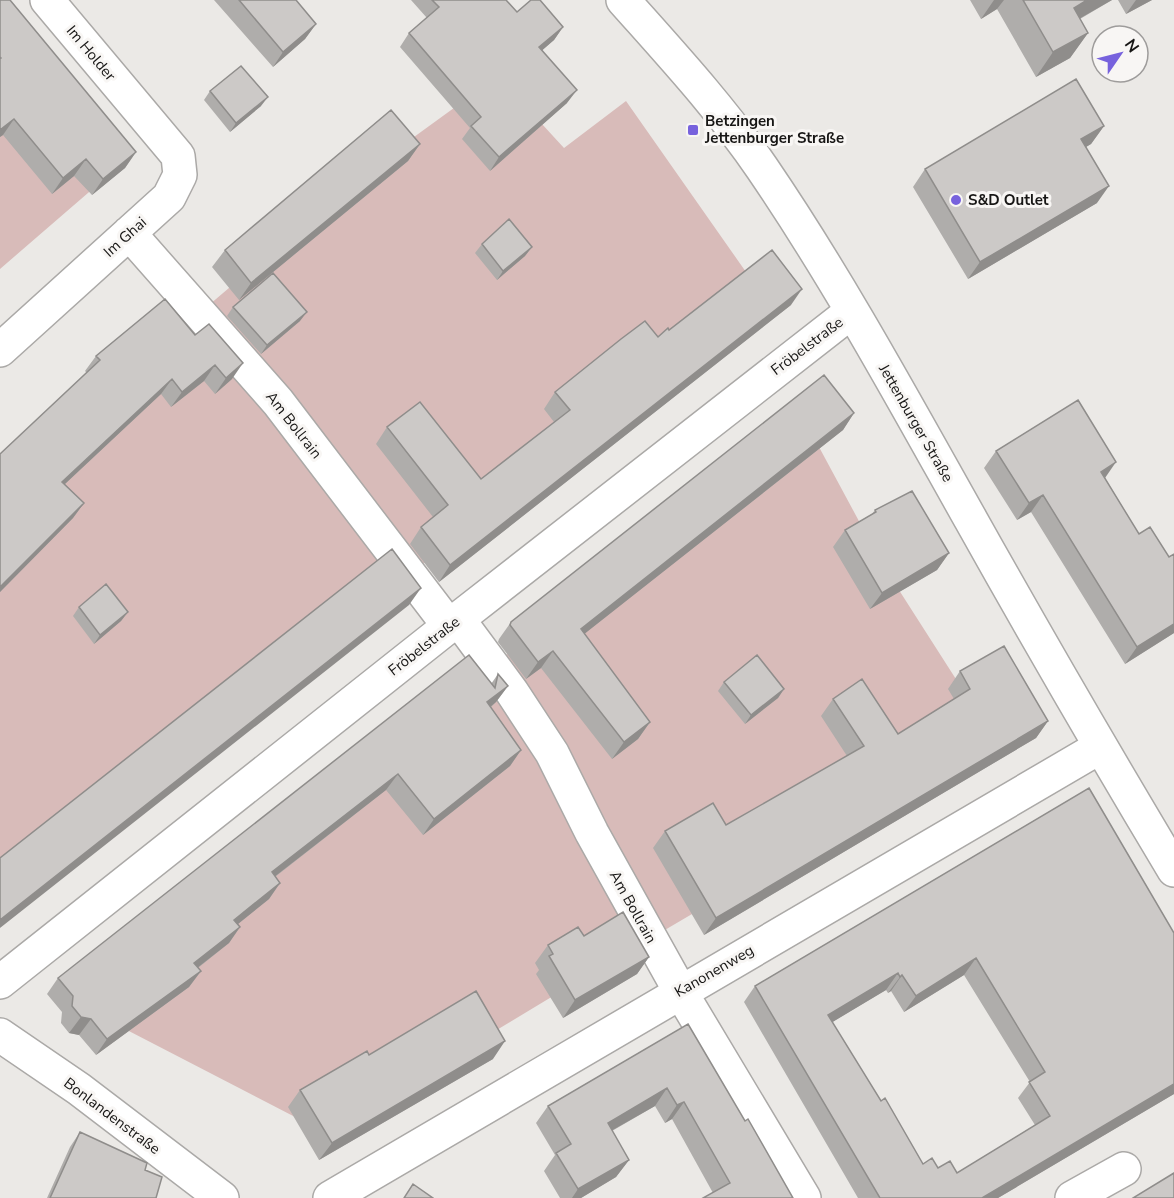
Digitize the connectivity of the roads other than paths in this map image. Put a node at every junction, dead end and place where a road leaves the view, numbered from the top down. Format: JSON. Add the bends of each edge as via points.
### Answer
{"nodes":[{"id":1,"x":47,"y":0,"type":"edge"},
{"id":2,"x":623,"y":0,"type":"edge"},
{"id":3,"x":135,"y":106,"type":"joint"},
{"id":4,"x":129,"y":233,"type":"junction"},
{"id":5,"x":851,"y":312,"type":"junction"},
{"id":6,"x":0,"y":350,"type":"edge"},
{"id":7,"x":453,"y":623,"type":"junction"},
{"id":8,"x":1100,"y":747,"type":"junction"},
{"id":9,"x":1174,"y":870,"type":"edge"},
{"id":10,"x":0,"y":982,"type":"edge"},
{"id":11,"x":680,"y":992,"type":"junction"},
{"id":12,"x":0,"y":1035,"type":"edge"},
{"id":13,"x":1124,"y":1169,"type":"dead end"},
{"id":14,"x":186,"y":1187,"type":"edge"},
{"id":15,"x":222,"y":1198,"type":"edge"},
{"id":16,"x":330,"y":1198,"type":"edge"},
{"id":17,"x":804,"y":1198,"type":"edge"},
{"id":18,"x":1072,"y":1198,"type":"edge"}],
"edges":[{"from":1,"to":3,"type":"street","name":"Im Holder"},
{"from":2,"to":5,"type":"street","name":"Jettenburger Straße","via":[[718,110],[761,167]]},
{"from":3,"to":4,"type":"street","name":"Im Ghai","via":[[178,156],[180,176],[169,197]]},
{"from":4,"to":6,"type":"street","name":"Im Ghai"},
{"from":4,"to":7,"type":"street","name":"Am Bollrain","via":[[278,402]]},
{"from":5,"to":7,"type":"street","name":"Fröbelstraße"},
{"from":5,"to":8,"type":"street","name":"Jettenburger Straße"},
{"from":7,"to":10,"type":"street","name":"Fröbelstraße"},
{"from":7,"to":11,"type":"street","name":"Am Bollrain","via":[[512,692],[552,753]]},
{"from":8,"to":9,"type":"street","name":"Jettenburger Straße"},
{"from":8,"to":11,"type":"street","name":"Kanonenweg"},
{"from":11,"to":16,"type":"street","name":"Kanonenweg"},
{"from":11,"to":17,"type":"street","name":"Am Bollrain"},
{"from":12,"to":14,"type":"street","name":"Bonlandenstraße","via":[[79,1089]]},
{"from":13,"to":18,"type":"street"},
{"from":14,"to":15,"type":"street","name":"Bonlandenstraße"}]}
